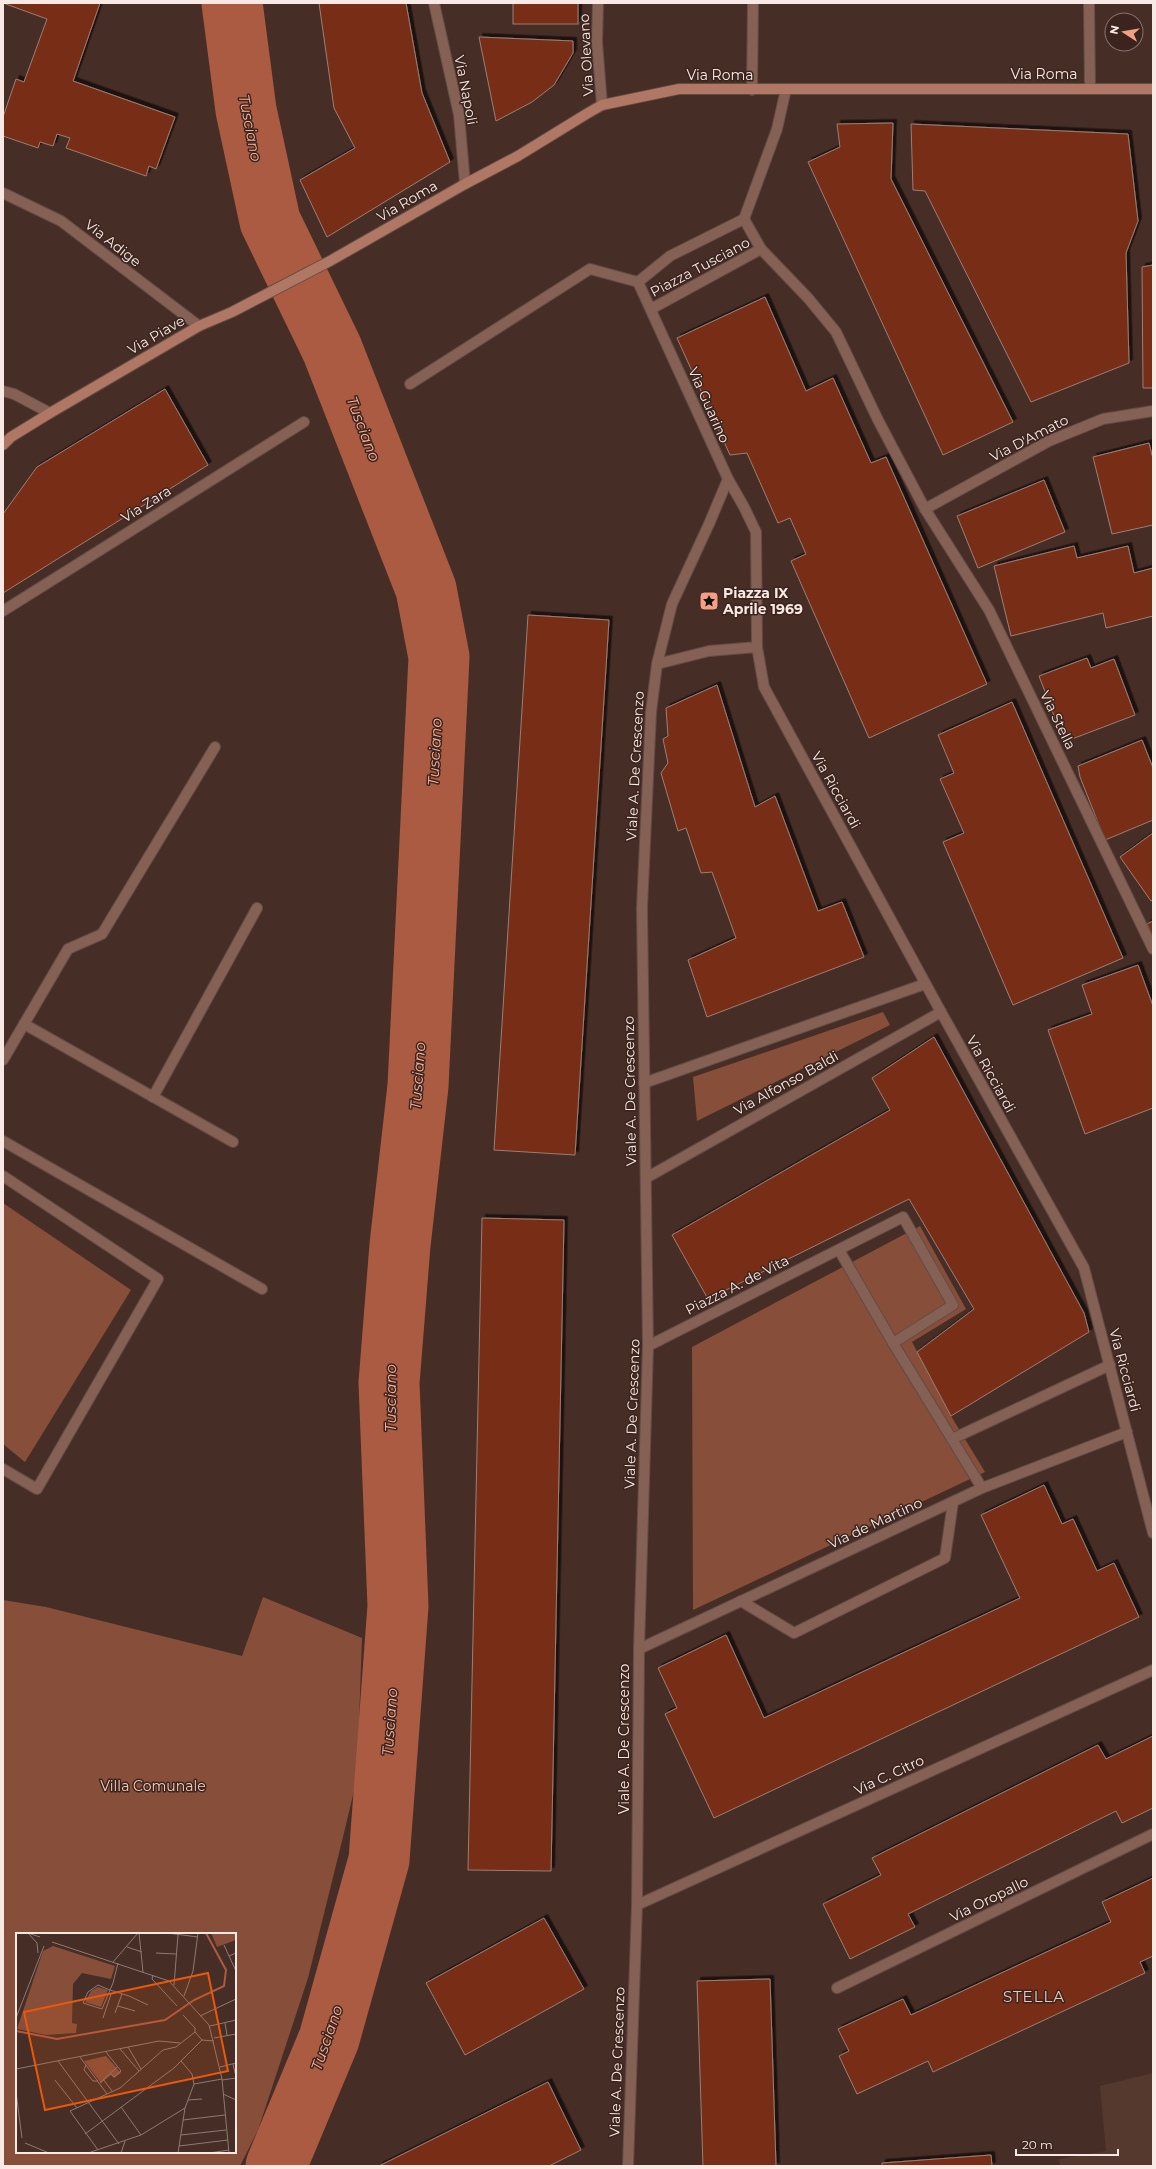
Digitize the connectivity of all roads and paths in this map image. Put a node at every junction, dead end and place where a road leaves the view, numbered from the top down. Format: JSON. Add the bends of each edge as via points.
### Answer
{"nodes":[{"id":1,"x":434,"y":3,"type":"edge"},
{"id":2,"x":598,"y":3,"type":"edge"},
{"id":3,"x":753,"y":3,"type":"edge"},
{"id":4,"x":1089,"y":3,"type":"edge"},
{"id":5,"x":786,"y":88,"type":"junction"},
{"id":6,"x":1090,"y":88,"type":"junction"},
{"id":7,"x":1153,"y":89,"type":"edge"},
{"id":8,"x":752,"y":90,"type":"junction"},
{"id":9,"x":602,"y":105,"type":"junction"},
{"id":10,"x":465,"y":184,"type":"junction"},
{"id":11,"x":3,"y":193,"type":"edge"},
{"id":12,"x":744,"y":219,"type":"junction"},
{"id":13,"x":761,"y":249,"type":"junction"},
{"id":14,"x":330,"y":261,"type":"joint"},
{"id":15,"x":638,"y":282,"type":"junction"},
{"id":16,"x":651,"y":309,"type":"junction"},
{"id":17,"x":199,"y":326,"type":"junction"},
{"id":18,"x":410,"y":384,"type":"dead end"},
{"id":19,"x":3,"y":391,"type":"edge"},
{"id":20,"x":1153,"y":411,"type":"edge"},
{"id":21,"x":50,"y":413,"type":"junction"},
{"id":22,"x":304,"y":422,"type":"dead end"},
{"id":23,"x":3,"y":445,"type":"edge"},
{"id":24,"x":728,"y":479,"type":"junction"},
{"id":25,"x":925,"y":509,"type":"junction"},
{"id":26,"x":3,"y":610,"type":"edge"},
{"id":27,"x":757,"y":647,"type":"junction"},
{"id":28,"x":657,"y":664,"type":"junction"},
{"id":29,"x":214,"y":747,"type":"dead end"},
{"id":30,"x":257,"y":908,"type":"dead end"},
{"id":31,"x":1153,"y":949,"type":"edge"},
{"id":32,"x":925,"y":984,"type":"junction"},
{"id":33,"x":940,"y":1012,"type":"junction"},
{"id":34,"x":24,"y":1024,"type":"junction"},
{"id":35,"x":3,"y":1060,"type":"edge"},
{"id":36,"x":644,"y":1083,"type":"junction"},
{"id":37,"x":153,"y":1097,"type":"junction"},
{"id":38,"x":3,"y":1141,"type":"edge"},
{"id":39,"x":233,"y":1142,"type":"dead end"},
{"id":40,"x":3,"y":1176,"type":"edge"},
{"id":41,"x":646,"y":1178,"type":"junction"},
{"id":42,"x":839,"y":1250,"type":"junction"},
{"id":43,"x":262,"y":1289,"type":"dead end"},
{"id":44,"x":893,"y":1342,"type":"junction"},
{"id":45,"x":648,"y":1346,"type":"junction"},
{"id":46,"x":1110,"y":1365,"type":"junction"},
{"id":47,"x":1127,"y":1432,"type":"junction"},
{"id":48,"x":952,"y":1439,"type":"junction"},
{"id":49,"x":3,"y":1470,"type":"edge"},
{"id":50,"x":982,"y":1488,"type":"junction"},
{"id":51,"x":953,"y":1502,"type":"junction"},
{"id":52,"x":1153,"y":1533,"type":"edge"},
{"id":53,"x":741,"y":1601,"type":"junction"},
{"id":54,"x":639,"y":1649,"type":"junction"},
{"id":55,"x":1153,"y":1670,"type":"edge"},
{"id":56,"x":1153,"y":1834,"type":"edge"},
{"id":57,"x":637,"y":1906,"type":"junction"},
{"id":58,"x":837,"y":1988,"type":"dead end"},
{"id":59,"x":628,"y":2166,"type":"edge"}],
"edges":[{"from":1,"to":10,"type":"street","name":"Via Napoli","via":[[459,114]]},
{"from":2,"to":9,"type":"street","name":"Via Olevano","via":[[597,42]]},
{"from":3,"to":8,"type":"street"},
{"from":4,"to":6,"type":"street"},
{"from":5,"to":6,"type":"main road","name":"Via Roma"},
{"from":5,"to":8,"type":"main road","name":"Via Roma"},
{"from":5,"to":12,"type":"street","name":"Piazza Tusciano","via":[[777,129]]},
{"from":6,"to":7,"type":"main road","name":"Via Roma"},
{"from":8,"to":9,"type":"main road","name":"Via Roma","via":[[679,89]]},
{"from":9,"to":10,"type":"main road","name":"Via Roma","via":[[518,156]]},
{"from":10,"to":14,"type":"main road","name":"Via Roma"},
{"from":11,"to":17,"type":"street","name":"Via Adige","via":[[61,221]]},
{"from":12,"to":13,"type":"street","name":"Via Stella"},
{"from":12,"to":15,"type":"street","name":"Piazza Tusciano","via":[[670,256]]},
{"from":13,"to":16,"type":"street","name":"Piazza Tusciano"},
{"from":13,"to":25,"type":"street","name":"Via Stella","via":[[808,298],[836,332],[878,420]]},
{"from":14,"to":17,"type":"main road","name":"Via Piave","via":[[232,312]]},
{"from":15,"to":16,"type":"street","name":"Via Guarino"},
{"from":15,"to":18,"type":"street","via":[[590,269]]},
{"from":16,"to":24,"type":"street","name":"Via Guarino"},
{"from":17,"to":21,"type":"main road","name":"Via Piave"},
{"from":19,"to":21,"type":"street"},
{"from":20,"to":25,"type":"street","name":"Via D'Amato","via":[[1104,420],[1049,441]]},
{"from":21,"to":23,"type":"main road","name":"Via Piave"},
{"from":22,"to":26,"type":"street","name":"Via Zara"},
{"from":24,"to":27,"type":"street","name":"Via Guarino","via":[[756,532]]},
{"from":24,"to":28,"type":"street","name":"Viale A. De Crescenzo","via":[[672,604]]},
{"from":25,"to":31,"type":"street","name":"Via Stella","via":[[989,610]]},
{"from":27,"to":28,"type":"street","via":[[709,651]]},
{"from":27,"to":32,"type":"street","name":"Via Ricciardi","via":[[764,687]]},
{"from":28,"to":36,"type":"street","name":"Viale A. De Crescenzo","via":[[651,712],[642,908]]},
{"from":29,"to":34,"type":"street","via":[[102,934],[68,950]]},
{"from":30,"to":37,"type":"street"},
{"from":32,"to":33,"type":"street","name":"Via Ricciardi"},
{"from":32,"to":36,"type":"street"},
{"from":33,"to":41,"type":"street","name":"Via Alfonso Baldi"},
{"from":33,"to":46,"type":"street","name":"Via Ricciardi","via":[[1084,1268]]},
{"from":34,"to":35,"type":"street"},
{"from":34,"to":37,"type":"street"},
{"from":36,"to":41,"type":"street","name":"Viale A. De Crescenzo"},
{"from":37,"to":39,"type":"street"},
{"from":38,"to":43,"type":"street"},
{"from":40,"to":49,"type":"street","via":[[158,1279],[37,1488]]},
{"from":41,"to":45,"type":"street","name":"Viale A. De Crescenzo"},
{"from":42,"to":44,"type":"street"},
{"from":42,"to":44,"type":"street","name":"Piazza A. de Vita","via":[[903,1217],[953,1305]]},
{"from":42,"to":45,"type":"street","name":"Piazza A. de Vita"},
{"from":44,"to":48,"type":"street"},
{"from":45,"to":54,"type":"street","name":"Viale A. De Crescenzo"},
{"from":46,"to":47,"type":"street","name":"Via Ricciardi"},
{"from":46,"to":48,"type":"street"},
{"from":47,"to":50,"type":"street","name":"Via de Martino"},
{"from":47,"to":52,"type":"street","name":"Via Ricciardi"},
{"from":48,"to":50,"type":"street"},
{"from":50,"to":51,"type":"street","name":"Via de Martino"},
{"from":51,"to":53,"type":"street","name":"Via de Martino"},
{"from":51,"to":53,"type":"street","via":[[945,1558],[794,1633]]},
{"from":53,"to":54,"type":"street","name":"Via de Martino"},
{"from":54,"to":57,"type":"street","name":"Viale A. De Crescenzo"},
{"from":55,"to":57,"type":"street","name":"Via C. Citro"},
{"from":56,"to":58,"type":"street","name":"Via Oropallo"},
{"from":57,"to":59,"type":"street","name":"Viale A. De Crescenzo"}]}
